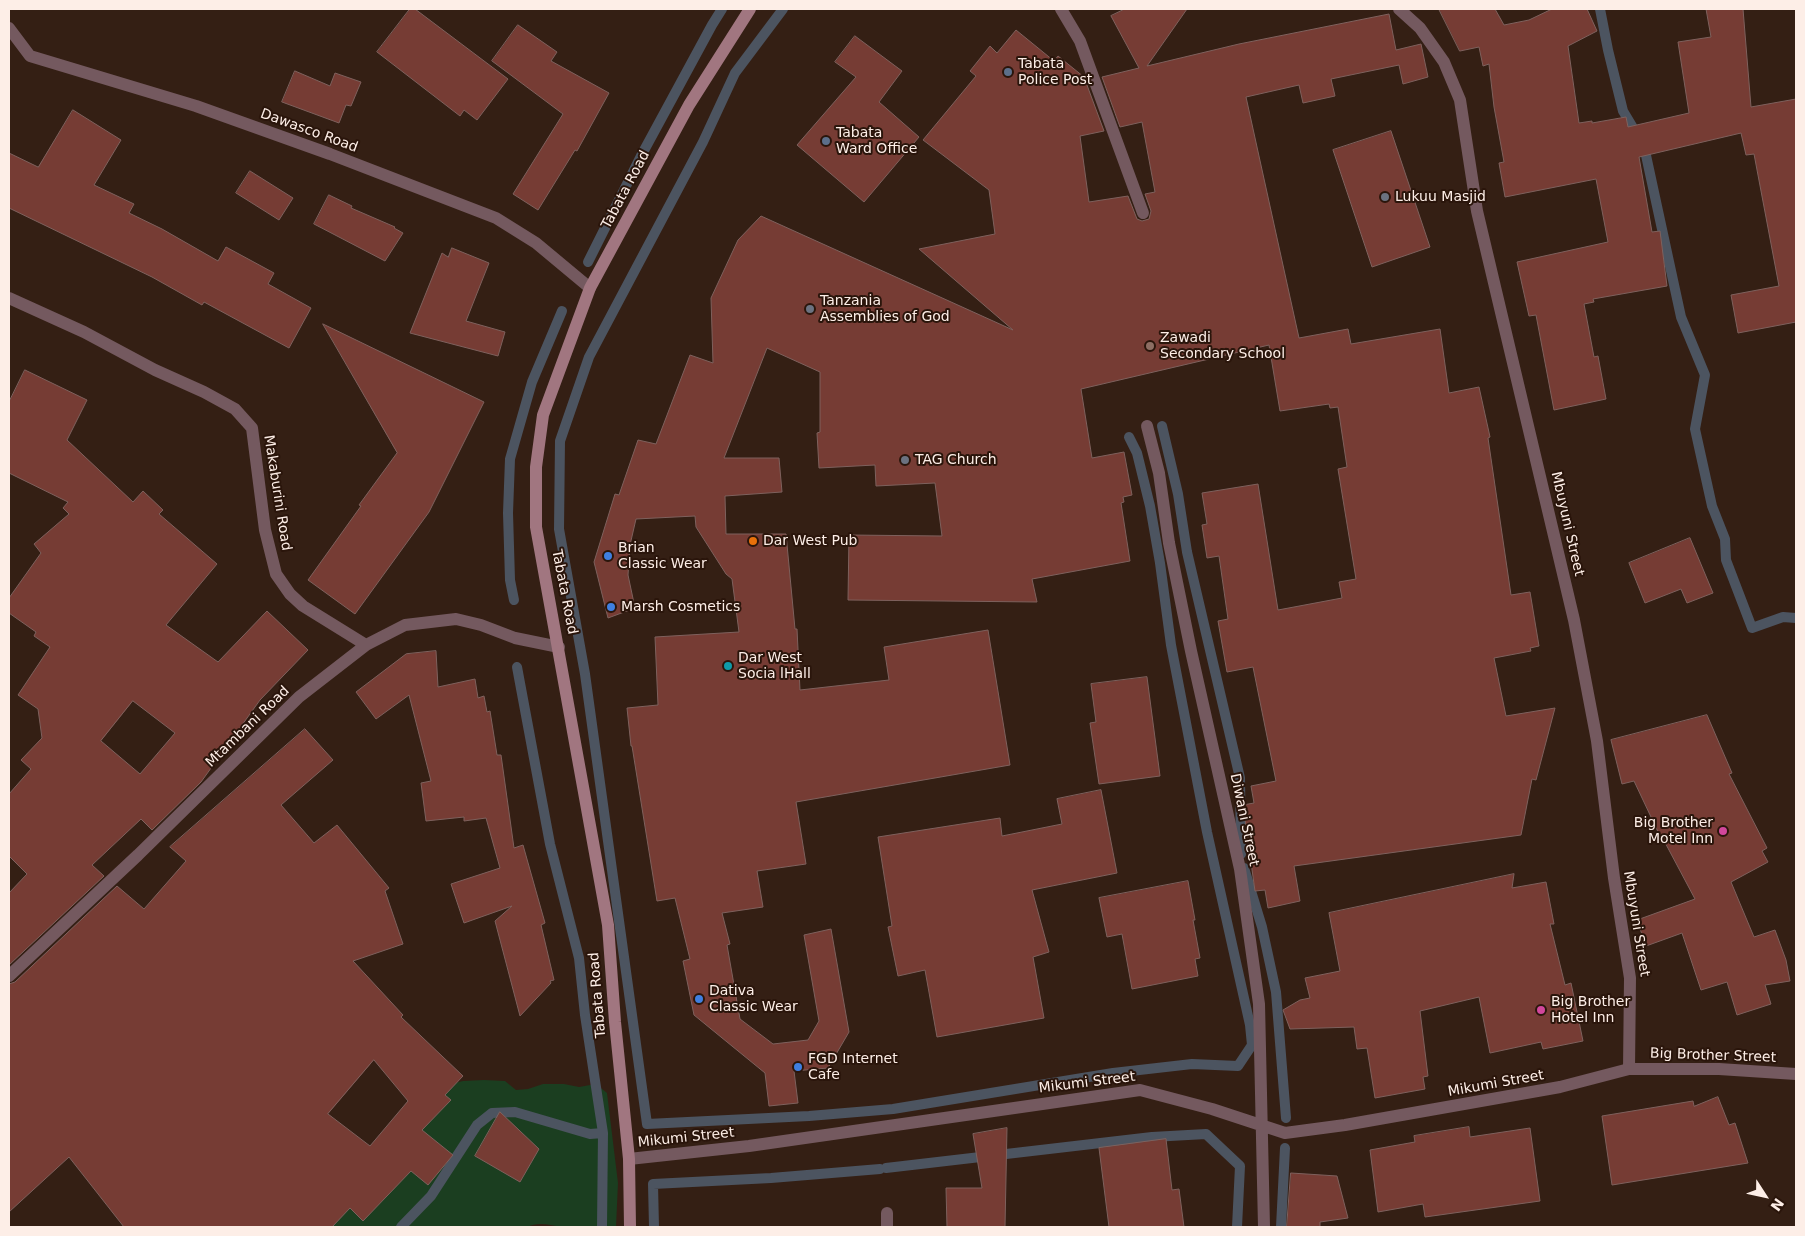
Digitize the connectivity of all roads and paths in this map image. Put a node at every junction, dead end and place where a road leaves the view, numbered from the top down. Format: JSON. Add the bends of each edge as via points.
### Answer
{"nodes":[{"id":1,"x":750,"y":9,"type":"edge"},
{"id":2,"x":1061,"y":9,"type":"edge"},
{"id":3,"x":1399,"y":9,"type":"edge"},
{"id":4,"x":9,"y":28,"type":"edge"},
{"id":5,"x":1143,"y":213,"type":"dead end"},
{"id":6,"x":590,"y":288,"type":"junction"},
{"id":7,"x":9,"y":298,"type":"edge"},
{"id":8,"x":1146,"y":426,"type":"dead end"},
{"id":9,"x":366,"y":645,"type":"junction"},
{"id":10,"x":559,"y":647,"type":"junction"},
{"id":11,"x":9,"y":976,"type":"edge"},
{"id":12,"x":1629,"y":1069,"type":"junction"},
{"id":13,"x":1796,"y":1074,"type":"edge"},
{"id":14,"x":1263,"y":1126,"type":"junction"},
{"id":15,"x":629,"y":1159,"type":"junction"},
{"id":16,"x":887,"y":1213,"type":"dead end"},
{"id":17,"x":630,"y":1227,"type":"edge"},
{"id":18,"x":887,"y":1227,"type":"edge"},
{"id":19,"x":1264,"y":1227,"type":"edge"}],
"edges":[{"from":1,"to":6,"type":"main road","name":"Tabata Road","via":[[688,105]]},
{"from":2,"to":5,"type":"street","via":[[1080,41]]},
{"from":3,"to":12,"type":"street","name":"Mbuyuni Street","via":[[1420,28],[1444,62],[1460,100],[1477,211],[1574,620],[1597,741],[1630,978]]},
{"from":4,"to":6,"type":"street","name":"Dawasco Road","via":[[30,56],[196,106],[496,218],[536,243]]},
{"from":6,"to":10,"type":"main road","name":"Tabata Road","via":[[543,415],[536,467],[536,527]]},
{"from":7,"to":9,"type":"street","name":"Makaburini Road","via":[[84,332],[235,409],[252,428],[265,530],[276,574],[303,606]]},
{"from":8,"to":14,"type":"street","name":"Diwani Street","via":[[1159,473],[1169,543],[1240,869],[1259,1004]]},
{"from":9,"to":10,"type":"street","name":"Mtambani Road","via":[[405,625],[456,619],[515,638]]},
{"from":9,"to":11,"type":"street","name":"Mtambani Road","via":[[300,698]]},
{"from":10,"to":15,"type":"main road","name":"Tabata Road","via":[[608,925]]},
{"from":12,"to":13,"type":"street","name":"Big Brother Street","via":[[1719,1069]]},
{"from":12,"to":14,"type":"street","name":"Mikumi Street","via":[[1560,1087],[1345,1125],[1286,1133]]},
{"from":14,"to":15,"type":"street","name":"Mikumi Street","via":[[1212,1108],[1140,1090],[749,1146]]},
{"from":14,"to":19,"type":"street","name":"Diwani Street"},
{"from":15,"to":17,"type":"main road","name":"Tabata Road"},
{"from":16,"to":18,"type":"street"}]}
